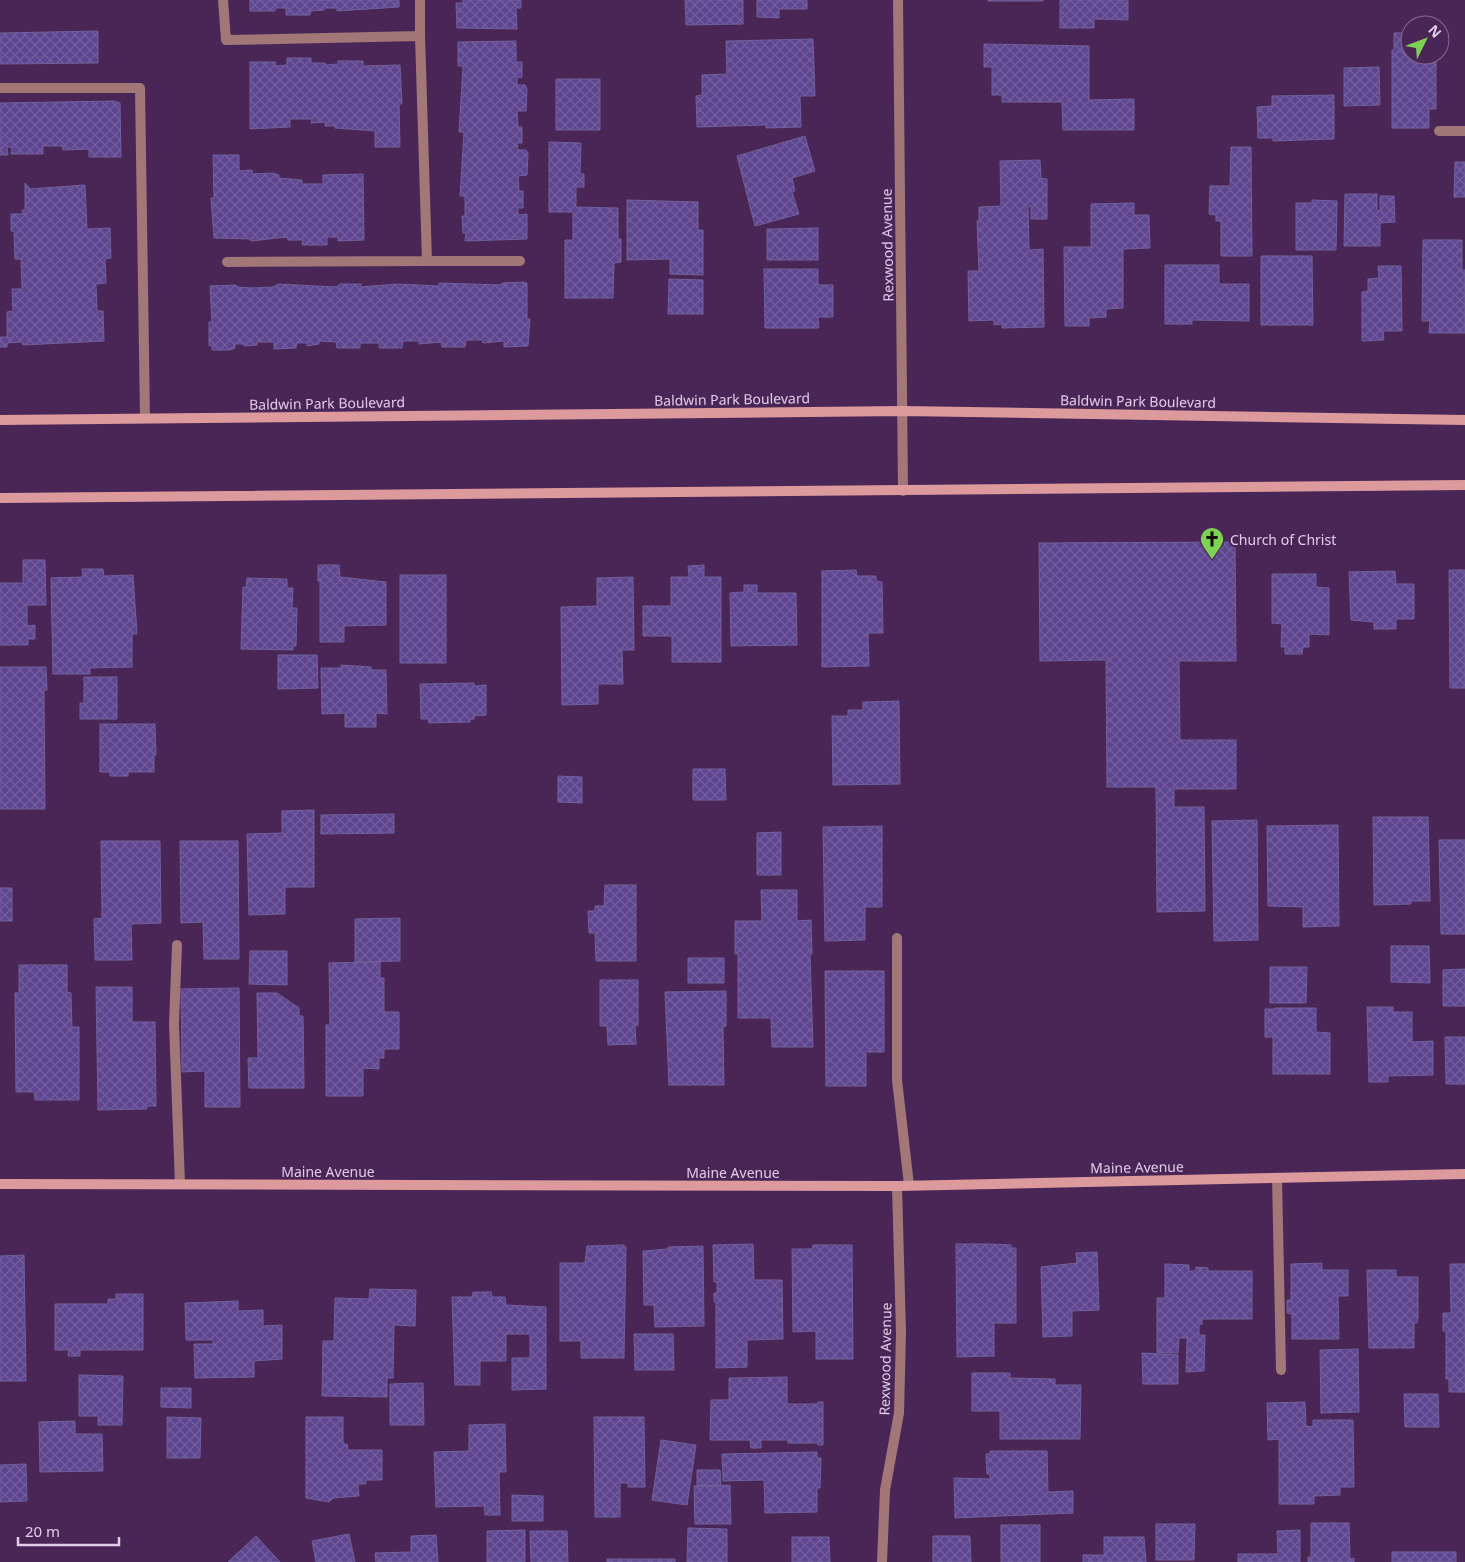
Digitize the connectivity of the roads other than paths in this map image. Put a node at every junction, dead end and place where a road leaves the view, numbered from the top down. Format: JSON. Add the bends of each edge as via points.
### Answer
{"nodes":[{"id":1,"x":223,"y":0,"type":"edge"},
{"id":2,"x":420,"y":0,"type":"edge"},
{"id":3,"x":898,"y":0,"type":"edge"},
{"id":4,"x":420,"y":36,"type":"junction"},
{"id":5,"x":0,"y":88,"type":"edge"},
{"id":6,"x":1439,"y":131,"type":"dead end"},
{"id":7,"x":1465,"y":131,"type":"edge"},
{"id":8,"x":426,"y":260,"type":"junction"},
{"id":9,"x":520,"y":260,"type":"dead end"},
{"id":10,"x":227,"y":262,"type":"dead end"},
{"id":11,"x":903,"y":411,"type":"junction"},
{"id":12,"x":145,"y":418,"type":"junction"},
{"id":13,"x":0,"y":420,"type":"edge"},
{"id":14,"x":1465,"y":420,"type":"edge"},
{"id":15,"x":1465,"y":485,"type":"edge"},
{"id":16,"x":903,"y":491,"type":"junction"},
{"id":17,"x":0,"y":498,"type":"edge"},
{"id":18,"x":896,"y":938,"type":"dead end"},
{"id":19,"x":177,"y":945,"type":"dead end"},
{"id":20,"x":1465,"y":1174,"type":"edge"},
{"id":21,"x":1278,"y":1178,"type":"junction"},
{"id":22,"x":0,"y":1184,"type":"edge"},
{"id":23,"x":180,"y":1184,"type":"junction"},
{"id":24,"x":909,"y":1185,"type":"junction"},
{"id":25,"x":897,"y":1186,"type":"junction"},
{"id":26,"x":1281,"y":1370,"type":"dead end"},
{"id":27,"x":882,"y":1562,"type":"edge"}],
"edges":[{"from":1,"to":4,"type":"street","via":[[226,40]]},
{"from":2,"to":4,"type":"street"},
{"from":3,"to":11,"type":"street","name":"Rexwood Avenue"},
{"from":4,"to":8,"type":"street"},
{"from":5,"to":12,"type":"street","via":[[140,88]]},
{"from":6,"to":7,"type":"street"},
{"from":8,"to":9,"type":"street"},
{"from":8,"to":10,"type":"street"},
{"from":11,"to":12,"type":"main road","name":"Baldwin Park Boulevard"},
{"from":11,"to":14,"type":"main road","name":"Baldwin Park Boulevard"},
{"from":11,"to":16,"type":"street","name":"Rexwood Avenue"},
{"from":12,"to":13,"type":"main road","name":"Baldwin Park Boulevard"},
{"from":15,"to":16,"type":"main road"},
{"from":16,"to":17,"type":"main road"},
{"from":18,"to":24,"type":"street","via":[[897,1080]]},
{"from":19,"to":23,"type":"street","via":[[174,1024]]},
{"from":20,"to":21,"type":"main road","name":"Maine Avenue"},
{"from":21,"to":24,"type":"main road","name":"Maine Avenue"},
{"from":21,"to":26,"type":"street"},
{"from":22,"to":23,"type":"main road","name":"Maine Avenue"},
{"from":23,"to":25,"type":"main road","name":"Maine Avenue"},
{"from":24,"to":25,"type":"main road","name":"Maine Avenue"},
{"from":25,"to":27,"type":"street","name":"Rexwood Avenue","via":[[899,1413],[885,1490]]}]}
